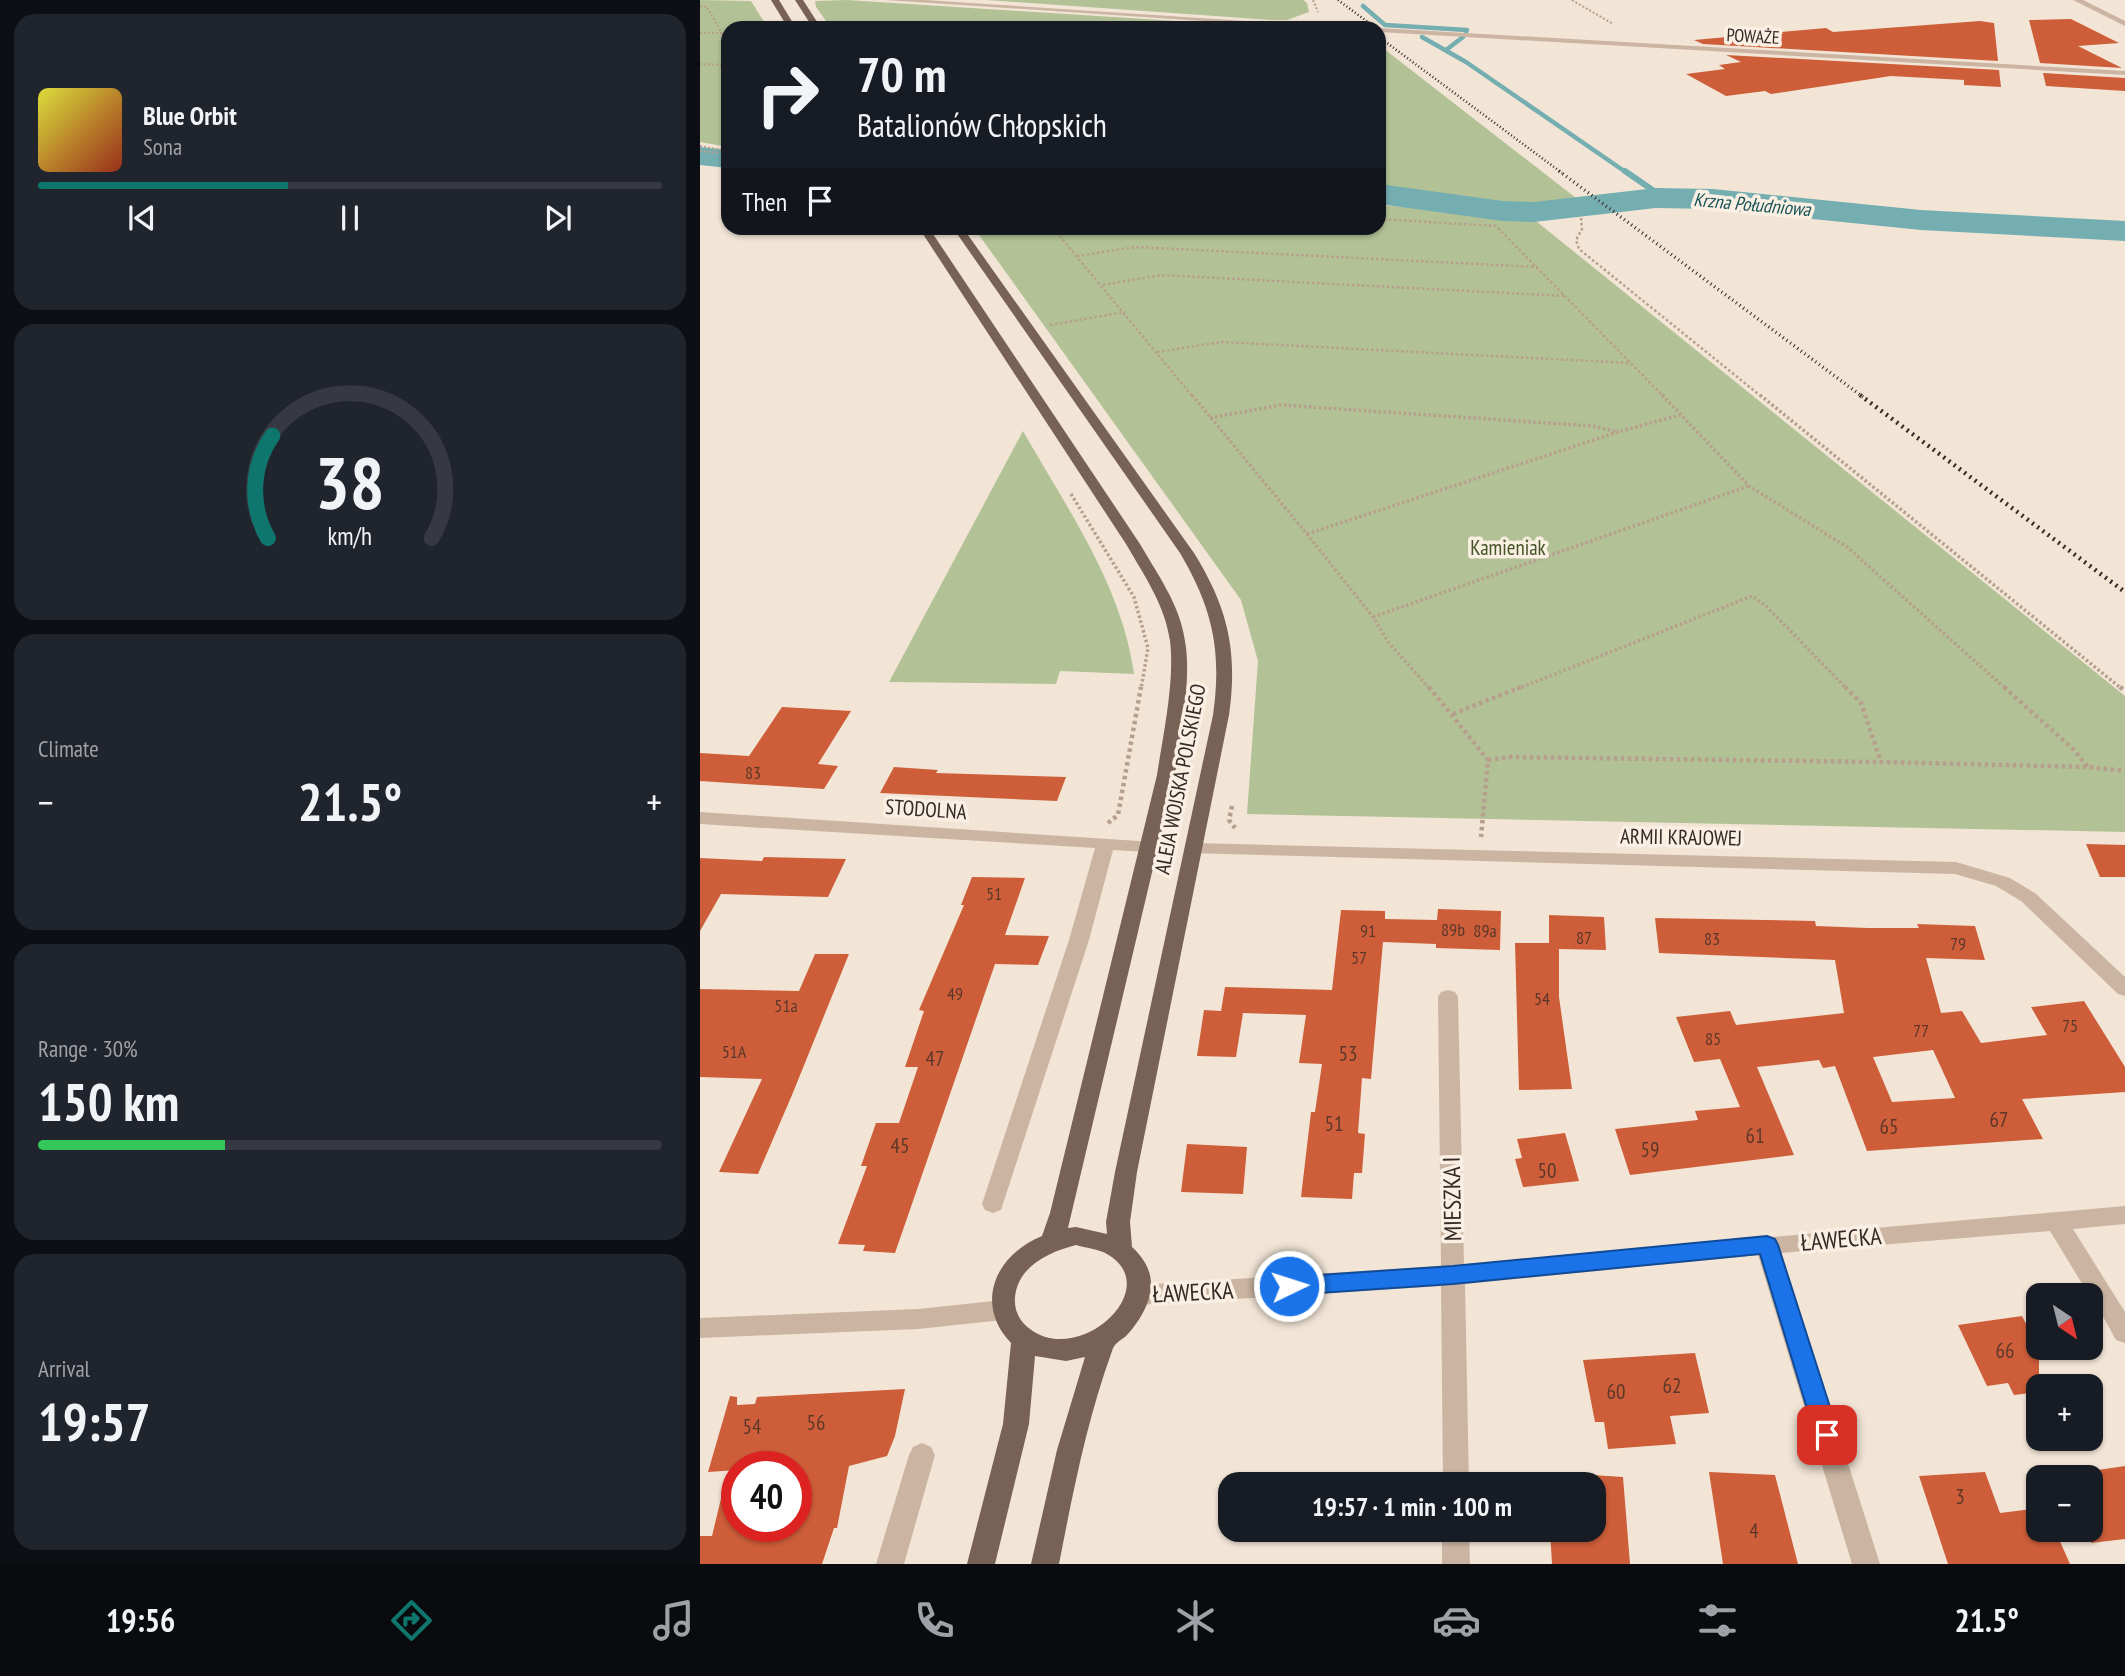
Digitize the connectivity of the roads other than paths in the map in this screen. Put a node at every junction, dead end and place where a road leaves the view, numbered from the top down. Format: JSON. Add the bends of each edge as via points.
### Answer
{"nodes":[{"id":1,"x":775,"y":0,"type":"edge"},
{"id":2,"x":799,"y":0,"type":"edge"},
{"id":3,"x":889,"y":0,"type":"edge"},
{"id":4,"x":2077,"y":0,"type":"edge"},
{"id":5,"x":788,"y":21,"type":"edge"},
{"id":6,"x":812,"y":21,"type":"edge"},
{"id":7,"x":1235,"y":21,"type":"edge"},
{"id":8,"x":2125,"y":24,"type":"edge"},
{"id":9,"x":1386,"y":30,"type":"edge"},
{"id":10,"x":2125,"y":74,"type":"edge"},
{"id":11,"x":929,"y":235,"type":"edge"},
{"id":12,"x":963,"y":235,"type":"edge"},
{"id":13,"x":700,"y":818,"type":"edge"},
{"id":14,"x":1106,"y":834,"type":"junction"},
{"id":15,"x":1149,"y":846,"type":"junction"},
{"id":16,"x":1194,"y":849,"type":"junction"},
{"id":17,"x":2125,"y":989,"type":"edge"},
{"id":18,"x":1448,"y":998,"type":"dead end"},
{"id":19,"x":993,"y":1204,"type":"dead end"},
{"id":20,"x":2125,"y":1216,"type":"edge"},
{"id":21,"x":2056,"y":1221,"type":"junction"},
{"id":22,"x":1052,"y":1242,"type":"junction"},
{"id":23,"x":1767,"y":1245,"type":"junction"},
{"id":24,"x":1120,"y":1247,"type":"junction"},
{"id":25,"x":1453,"y":1275,"type":"junction"},
{"id":26,"x":1139,"y":1295,"type":"junction"},
{"id":27,"x":1003,"y":1310,"type":"junction"},
{"id":28,"x":700,"y":1328,"type":"edge"},
{"id":29,"x":2125,"y":1333,"type":"edge"},
{"id":30,"x":1104,"y":1339,"type":"junction"},
{"id":31,"x":1024,"y":1340,"type":"junction"},
{"id":32,"x":922,"y":1455,"type":"dead end"},
{"id":33,"x":1456,"y":1472,"type":"edge"},
{"id":34,"x":1456,"y":1542,"type":"edge"},
{"id":35,"x":890,"y":1564,"type":"edge"},
{"id":36,"x":981,"y":1564,"type":"edge"},
{"id":37,"x":1045,"y":1564,"type":"edge"},
{"id":38,"x":1456,"y":1564,"type":"edge"},
{"id":39,"x":1866,"y":1564,"type":"edge"}],
"edges":[{"from":1,"to":5,"type":"main road"},
{"from":2,"to":6,"type":"main road"},
{"from":3,"to":7,"type":"street"},
{"from":4,"to":8,"type":"street"},
{"from":9,"to":10,"type":"street","name":"POWAŻE"},
{"from":11,"to":15,"type":"main road","name":"ALEJA WOJSKA POLSKIEGO","via":[[1133,544],[1170,613],[1178,643],[1176,707]]},
{"from":12,"to":16,"type":"main road","name":"ALEJA WOJSKA POLSKIEGO","via":[[1187,554],[1218,612],[1223,627],[1225,692]]},
{"from":13,"to":14,"type":"street","name":"STODOLNA"},
{"from":14,"to":15,"type":"street","name":"STODOLNA"},
{"from":14,"to":19,"type":"street","via":[[1079,940]]},
{"from":15,"to":22,"type":"main road","name":"ALEJA WOJSKA POLSKIEGO"},
{"from":16,"to":17,"type":"street","name":"ARMII KRAJOWEJ","via":[[1955,868],[2003,882],[2028,897]]},
{"from":16,"to":24,"type":"main road","name":"ALEJA WOJSKA POLSKIEGO","via":[[1126,1172],[1118,1222]]},
{"from":18,"to":25,"type":"street","name":"MIESZKA I"},
{"from":20,"to":21,"type":"street","name":"ŁAWECKA"},
{"from":21,"to":23,"type":"street","name":"ŁAWECKA"},
{"from":21,"to":29,"type":"street"},
{"from":22,"to":24,"type":"main road","via":[[1076,1236],[1100,1238]]},
{"from":22,"to":27,"type":"main road","via":[[1013,1270],[1003,1290]]},
{"from":23,"to":25,"type":"street","name":"ŁAWECKA"},
{"from":23,"to":39,"type":"street"},
{"from":24,"to":26,"type":"main road","via":[[1140,1276]]},
{"from":25,"to":26,"type":"street","name":"ŁAWECKA"},
{"from":25,"to":33,"type":"street","name":"MIESZKA I"},
{"from":26,"to":30,"type":"main road","via":[[1127,1319]]},
{"from":27,"to":28,"type":"street","via":[[918,1319]]},
{"from":27,"to":31,"type":"main road","via":[[1007,1322]]},
{"from":30,"to":31,"type":"main road","via":[[1062,1350]]},
{"from":30,"to":37,"type":"main road","via":[[1074,1426]]},
{"from":31,"to":36,"type":"main road","via":[[1016,1424]]},
{"from":32,"to":35,"type":"street"},
{"from":34,"to":38,"type":"street"}]}
